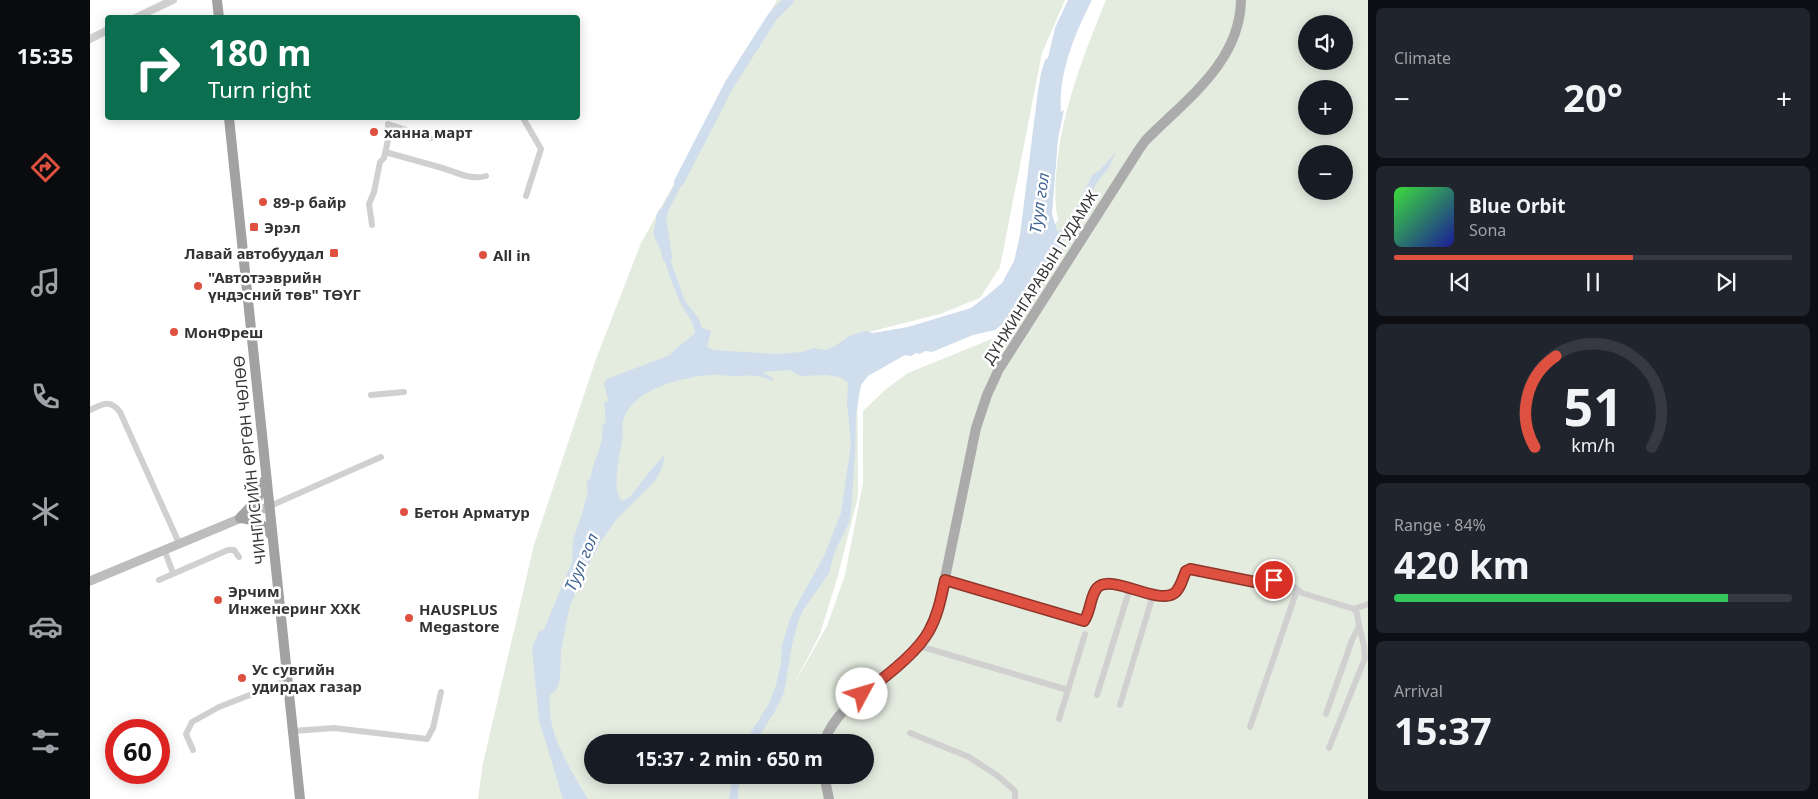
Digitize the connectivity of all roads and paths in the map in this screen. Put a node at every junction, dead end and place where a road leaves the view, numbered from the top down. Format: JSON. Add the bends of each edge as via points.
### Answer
{"nodes":[{"id":1,"x":173,"y":0,"type":"edge"},
{"id":2,"x":217,"y":0,"type":"edge"},
{"id":3,"x":1242,"y":0,"type":"edge"},
{"id":4,"x":141,"y":15,"type":"edge"},
{"id":5,"x":219,"y":15,"type":"edge"},
{"id":6,"x":105,"y":32,"type":"edge"},
{"id":7,"x":90,"y":39,"type":"edge"},
{"id":8,"x":229,"y":120,"type":"edge"},
{"id":9,"x":524,"y":120,"type":"edge"},
{"id":10,"x":387,"y":121,"type":"edge"},
{"id":11,"x":430,"y":138,"type":"dead end"},
{"id":12,"x":384,"y":152,"type":"junction"},
{"id":13,"x":486,"y":176,"type":"dead end"},
{"id":14,"x":526,"y":196,"type":"dead end"},
{"id":15,"x":372,"y":225,"type":"dead end"},
{"id":16,"x":404,"y":392,"type":"dead end"},
{"id":17,"x":371,"y":395,"type":"dead end"},
{"id":18,"x":90,"y":410,"type":"edge"},
{"id":19,"x":381,"y":457,"type":"dead end"},
{"id":20,"x":266,"y":475,"type":"junction"},
{"id":21,"x":270,"y":506,"type":"junction"},
{"id":22,"x":240,"y":518,"type":"junction"},
{"id":23,"x":273,"y":537,"type":"junction"},
{"id":24,"x":179,"y":542,"type":"junction"},
{"id":25,"x":164,"y":549,"type":"junction"},
{"id":26,"x":239,"y":557,"type":"dead end"},
{"id":27,"x":173,"y":572,"type":"junction"},
{"id":28,"x":159,"y":580,"type":"dead end"},
{"id":29,"x":945,"y":580,"type":"junction"},
{"id":30,"x":90,"y":581,"type":"edge"},
{"id":31,"x":1130,"y":588,"type":"junction"},
{"id":32,"x":1297,"y":590,"type":"junction"},
{"id":33,"x":1153,"y":595,"type":"junction"},
{"id":34,"x":1368,"y":604,"type":"edge"},
{"id":35,"x":1354,"y":609,"type":"junction"},
{"id":36,"x":1359,"y":626,"type":"junction"},
{"id":37,"x":1085,"y":634,"type":"dead end"},
{"id":38,"x":918,"y":646,"type":"junction"},
{"id":39,"x":288,"y":680,"type":"junction"},
{"id":40,"x":1068,"y":690,"type":"junction"},
{"id":41,"x":441,"y":692,"type":"dead end"},
{"id":42,"x":1097,"y":695,"type":"dead end"},
{"id":43,"x":1120,"y":705,"type":"dead end"},
{"id":44,"x":1326,"y":714,"type":"dead end"},
{"id":45,"x":1059,"y":719,"type":"dead end"},
{"id":46,"x":1250,"y":726,"type":"dead end"},
{"id":47,"x":292,"y":730,"type":"junction"},
{"id":48,"x":910,"y":733,"type":"dead end"},
{"id":49,"x":828,"y":734,"type":"edge"},
{"id":50,"x":1329,"y":748,"type":"dead end"},
{"id":51,"x":193,"y":750,"type":"dead end"},
{"id":52,"x":826,"y":784,"type":"edge"},
{"id":53,"x":300,"y":799,"type":"edge"},
{"id":54,"x":828,"y":799,"type":"edge"},
{"id":55,"x":1015,"y":799,"type":"edge"}],
"edges":[{"from":1,"to":4,"type":"street"},
{"from":2,"to":5,"type":"highway"},
{"from":3,"to":29,"type":"main road","name":"ДҮНЖИНГАРАВЫН ГУДАМЖ","via":[[1238,27],[1220,64],[1145,141],[999,369],[976,428]]},
{"from":6,"to":7,"type":"street"},
{"from":8,"to":20,"type":"highway","name":"ЧИНГИСИЙН ӨРГӨН ЧӨЛӨӨ"},
{"from":9,"to":14,"type":"street","via":[[541,149]]},
{"from":10,"to":11,"type":"street"},
{"from":10,"to":12,"type":"street","via":[[389,134]]},
{"from":12,"to":13,"type":"street","via":[[462,176]]},
{"from":12,"to":15,"type":"street","via":[[369,204]]},
{"from":16,"to":17,"type":"street"},
{"from":18,"to":24,"type":"street","via":[[106,403],[115,405],[120,412]]},
{"from":19,"to":21,"type":"street"},
{"from":20,"to":21,"type":"highway","name":"ЧИНГИСИЙН ӨРГӨН ЧӨЛӨӨ"},
{"from":20,"to":22,"type":"highway","via":[[257,500]]},
{"from":21,"to":22,"type":"main road"},
{"from":21,"to":23,"type":"highway","name":"ЧИНГИСИЙН ӨРГӨН ЧӨЛӨӨ"},
{"from":22,"to":23,"type":"highway","via":[[257,521]]},
{"from":22,"to":24,"type":"main road"},
{"from":23,"to":39,"type":"highway","name":"ЧИНГИСИЙН ӨРГӨН ЧӨЛӨӨ"},
{"from":24,"to":25,"type":"main road"},
{"from":25,"to":27,"type":"street"},
{"from":25,"to":30,"type":"main road"},
{"from":26,"to":27,"type":"street","via":[[234,550],[228,550]]},
{"from":27,"to":28,"type":"street"},
{"from":29,"to":31,"type":"street","via":[[1084,621],[1098,587],[1107,584]]},
{"from":29,"to":38,"type":"main road","name":"ДҮНЖИНГАРАВЫН ГУДАМЖ","via":[[937,613],[929,632]]},
{"from":31,"to":33,"type":"street"},
{"from":31,"to":42,"type":"street"},
{"from":32,"to":33,"type":"street","via":[[1281,579],[1264,583],[1190,569],[1171,596]]},
{"from":32,"to":35,"type":"street"},
{"from":32,"to":46,"type":"street"},
{"from":33,"to":43,"type":"street"},
{"from":34,"to":35,"type":"street"},
{"from":35,"to":36,"type":"street"},
{"from":36,"to":44,"type":"street"},
{"from":36,"to":50,"type":"street","via":[[1365,658]]},
{"from":37,"to":40,"type":"street"},
{"from":38,"to":40,"type":"street"},
{"from":38,"to":49,"type":"main road","name":"ДҮНЖИНГАРАВЫН ГУДАМЖ","via":[[848,707]]},
{"from":39,"to":47,"type":"highway","name":"ЧИНГИСИЙН ӨРГӨН ЧӨЛӨӨ"},
{"from":39,"to":51,"type":"street","via":[[219,707],[192,722],[186,734]]},
{"from":40,"to":45,"type":"street"},
{"from":41,"to":47,"type":"street","via":[[433,728],[427,739],[334,728]]},
{"from":47,"to":53,"type":"highway","name":"ЧИНГИСИЙН ӨРГӨН ЧӨЛӨӨ"},
{"from":48,"to":55,"type":"street","via":[[969,757],[1015,791]]},
{"from":52,"to":54,"type":"main road"}]}
